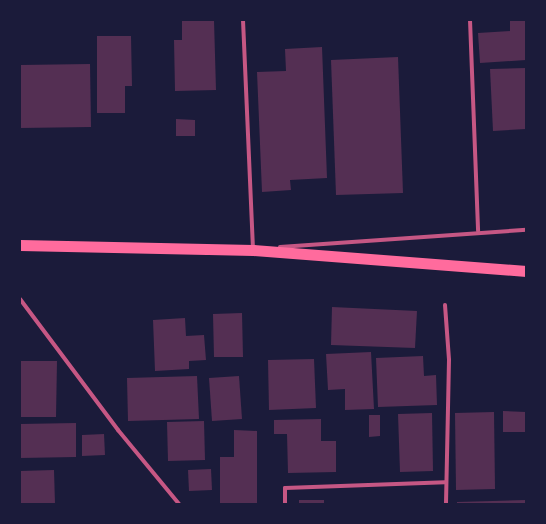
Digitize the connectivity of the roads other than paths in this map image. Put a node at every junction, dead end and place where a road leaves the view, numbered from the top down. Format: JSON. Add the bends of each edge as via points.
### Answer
{"nodes":[{"id":1,"x":243,"y":20,"type":"edge"},
{"id":2,"x":470,"y":20,"type":"edge"},
{"id":3,"x":526,"y":230,"type":"edge"},
{"id":4,"x":478,"y":231,"type":"junction"},
{"id":5,"x":20,"y":245,"type":"edge"},
{"id":6,"x":254,"y":250,"type":"junction"},
{"id":7,"x":526,"y":271,"type":"edge"},
{"id":8,"x":20,"y":299,"type":"edge"},
{"id":9,"x":445,"y":305,"type":"dead end"},
{"id":10,"x":445,"y":482,"type":"junction"},
{"id":11,"x":179,"y":504,"type":"edge"},
{"id":12,"x":285,"y":504,"type":"edge"},
{"id":13,"x":446,"y":504,"type":"edge"}],
"edges":[{"from":1,"to":6,"type":"street"},
{"from":2,"to":4,"type":"street"},
{"from":3,"to":4,"type":"street"},
{"from":4,"to":6,"type":"street"},
{"from":5,"to":6,"type":"highway"},
{"from":6,"to":7,"type":"highway"},
{"from":8,"to":11,"type":"street","via":[[118,430]]},
{"from":9,"to":10,"type":"street","via":[[449,360]]},
{"from":10,"to":12,"type":"street","via":[[285,488]]},
{"from":10,"to":13,"type":"street"}]}
